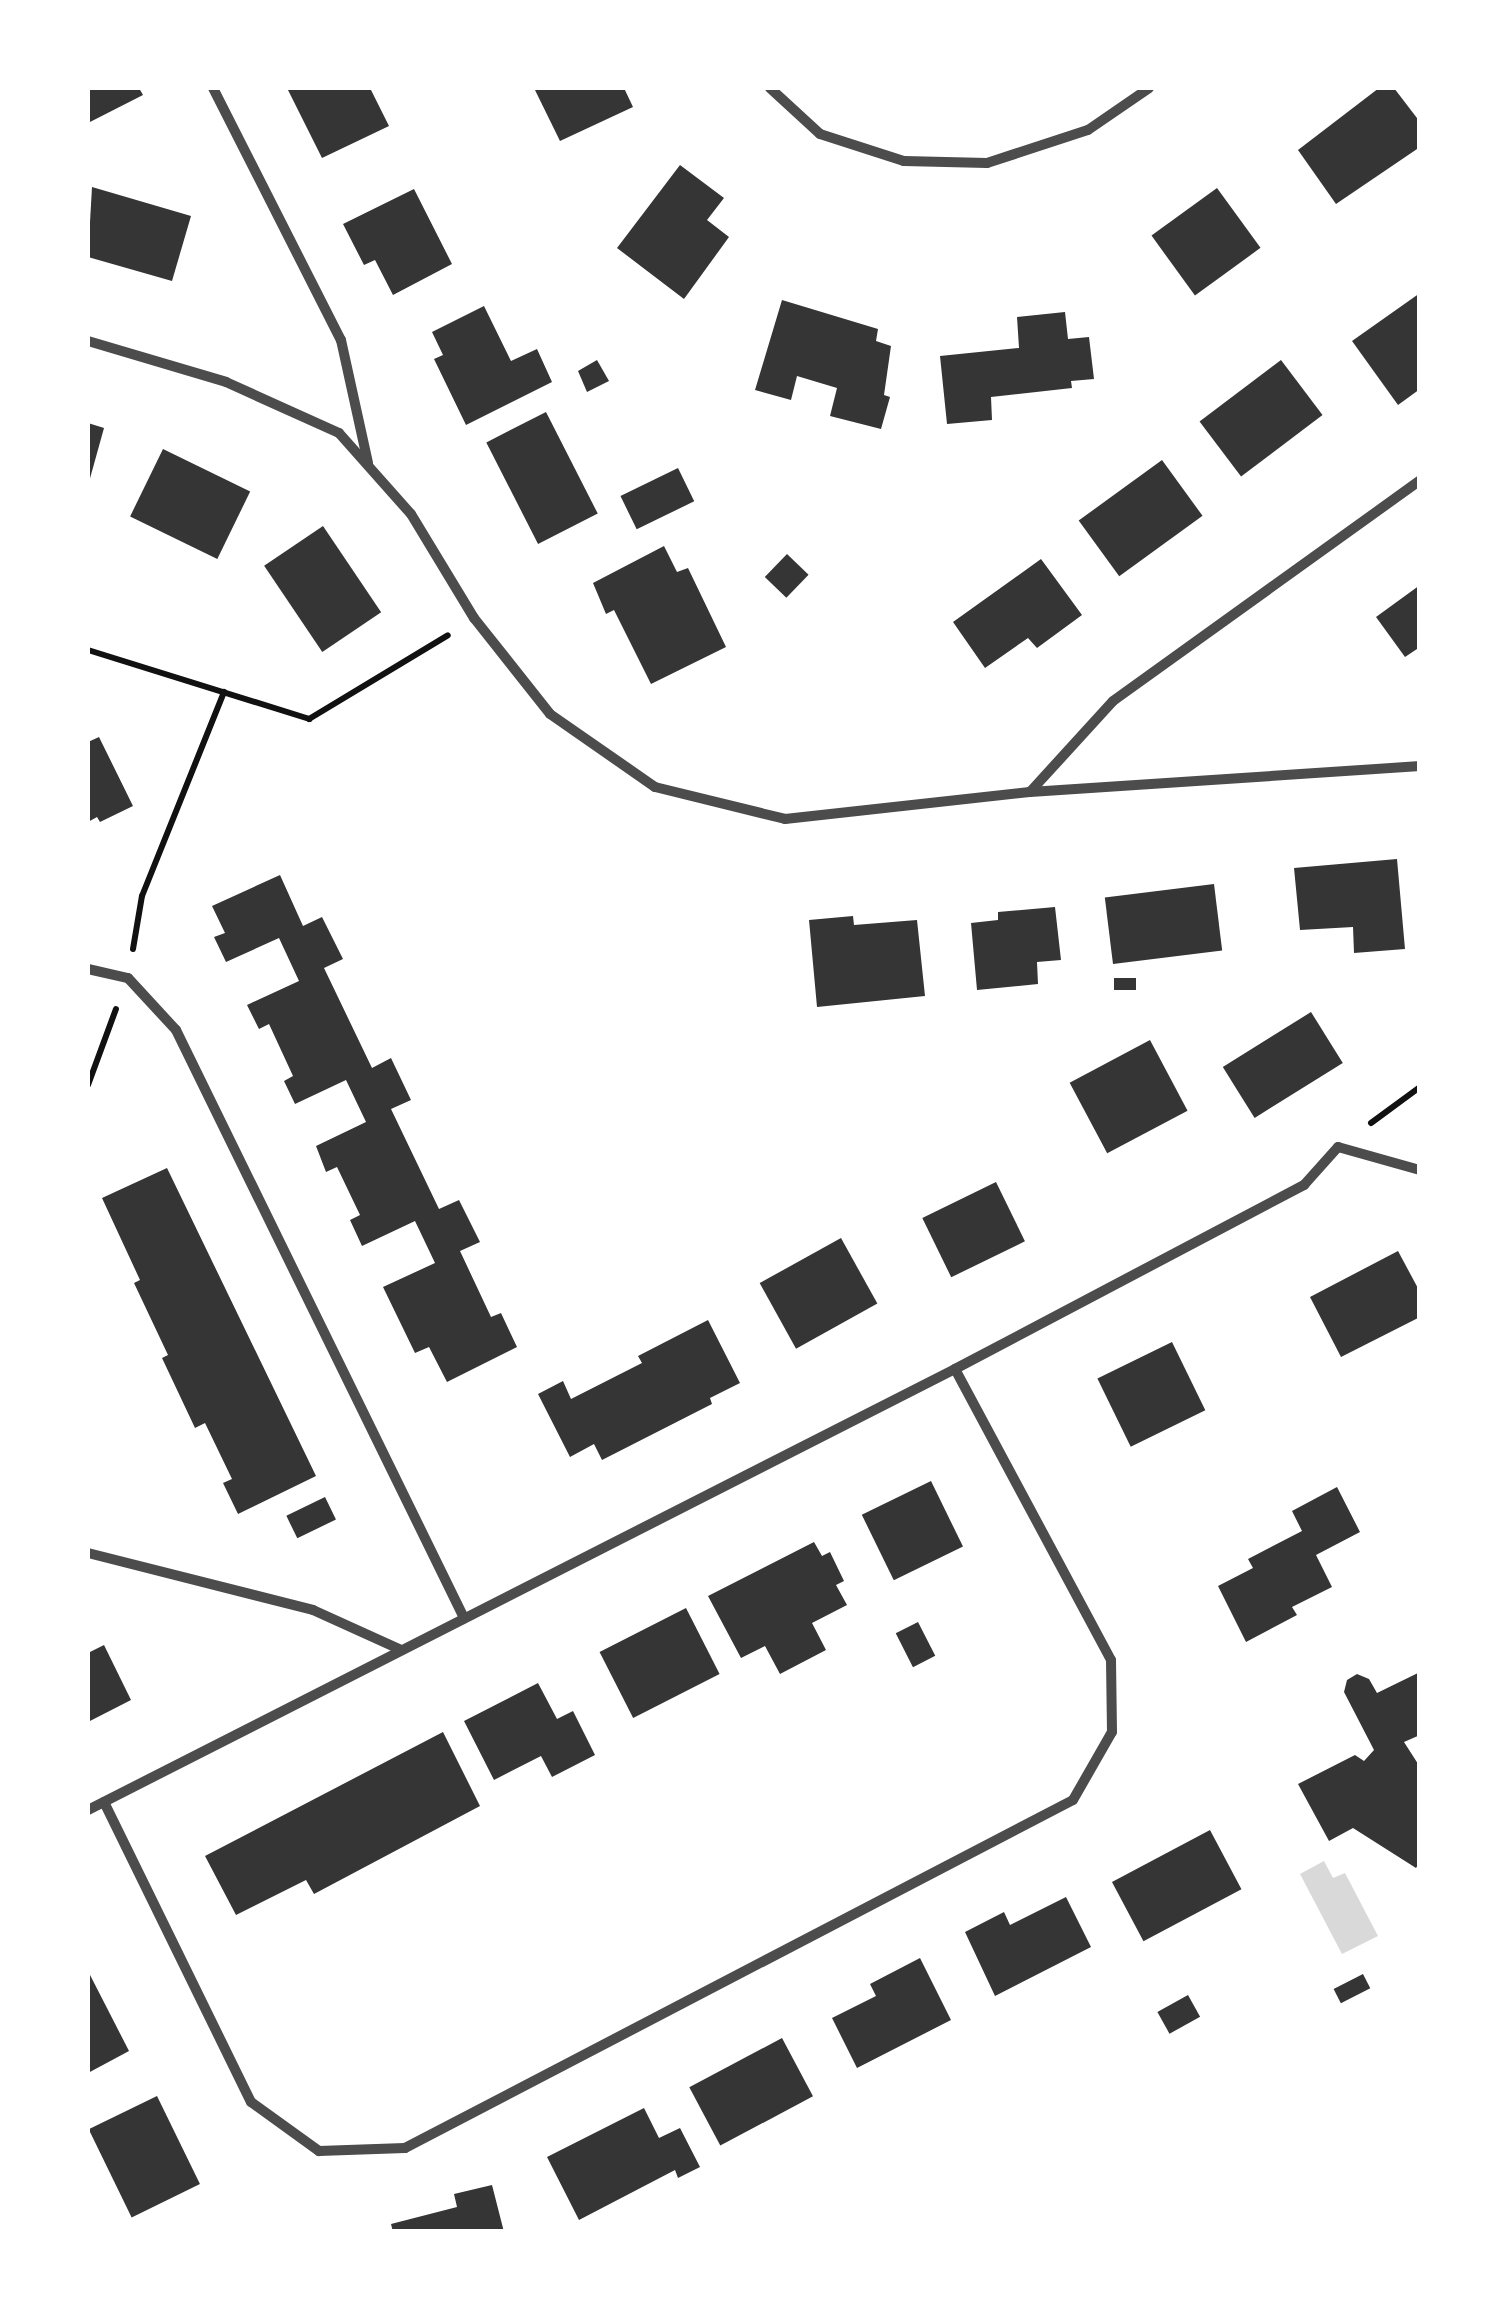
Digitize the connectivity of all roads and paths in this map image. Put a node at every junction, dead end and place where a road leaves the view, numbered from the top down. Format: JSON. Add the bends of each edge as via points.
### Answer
{"nodes":[{"id":1,"x":213,"y":88,"type":"edge"},
{"id":2,"x":770,"y":88,"type":"edge"},
{"id":3,"x":1149,"y":88,"type":"edge"},
{"id":4,"x":88,"y":341,"type":"edge"},
{"id":5,"x":369,"y":468,"type":"junction"},
{"id":6,"x":1420,"y":480,"type":"edge"},
{"id":7,"x":474,"y":618,"type":"junction"},
{"id":8,"x":88,"y":650,"type":"edge"},
{"id":9,"x":224,"y":692,"type":"junction"},
{"id":10,"x":1420,"y":766,"type":"edge"},
{"id":11,"x":1030,"y":792,"type":"junction"},
{"id":12,"x":88,"y":969,"type":"edge"},
{"id":13,"x":128,"y":978,"type":"junction"},
{"id":14,"x":88,"y":1085,"type":"edge"},
{"id":15,"x":1420,"y":1087,"type":"edge"},
{"id":16,"x":1338,"y":1147,"type":"junction"},
{"id":17,"x":1420,"y":1170,"type":"edge"},
{"id":18,"x":955,"y":1369,"type":"junction"},
{"id":19,"x":88,"y":1553,"type":"edge"},
{"id":20,"x":464,"y":1618,"type":"junction"},
{"id":21,"x":401,"y":1650,"type":"junction"},
{"id":22,"x":104,"y":1802,"type":"junction"},
{"id":23,"x":88,"y":1810,"type":"edge"}],
"edges":[{"from":1,"to":5,"type":"street","via":[[340,340]]},
{"from":2,"to":3,"type":"street","via":[[820,134],[904,161],[987,163],[1088,130]]},
{"from":4,"to":5,"type":"street","via":[[226,382],[339,433]]},
{"from":5,"to":7,"type":"street","via":[[411,514]]},
{"from":6,"to":11,"type":"street","via":[[1114,701]]},
{"from":7,"to":9,"type":"path","via":[[309,719]]},
{"from":7,"to":11,"type":"street","via":[[550,714],[655,787],[785,819]]},
{"from":8,"to":9,"type":"path"},
{"from":9,"to":13,"type":"path","via":[[142,896]]},
{"from":10,"to":11,"type":"street"},
{"from":12,"to":13,"type":"street"},
{"from":13,"to":14,"type":"path"},
{"from":13,"to":20,"type":"street","via":[[176,1030]]},
{"from":15,"to":16,"type":"path"},
{"from":16,"to":17,"type":"street"},
{"from":16,"to":18,"type":"street","via":[[1304,1184]]},
{"from":18,"to":20,"type":"street"},
{"from":18,"to":22,"type":"street","via":[[1112,1660],[1112,1732],[1073,1800],[405,2148],[318,2151],[252,2102]]},
{"from":19,"to":21,"type":"street","via":[[313,1610]]},
{"from":20,"to":21,"type":"street"},
{"from":21,"to":22,"type":"street"},
{"from":22,"to":23,"type":"street"}]}
